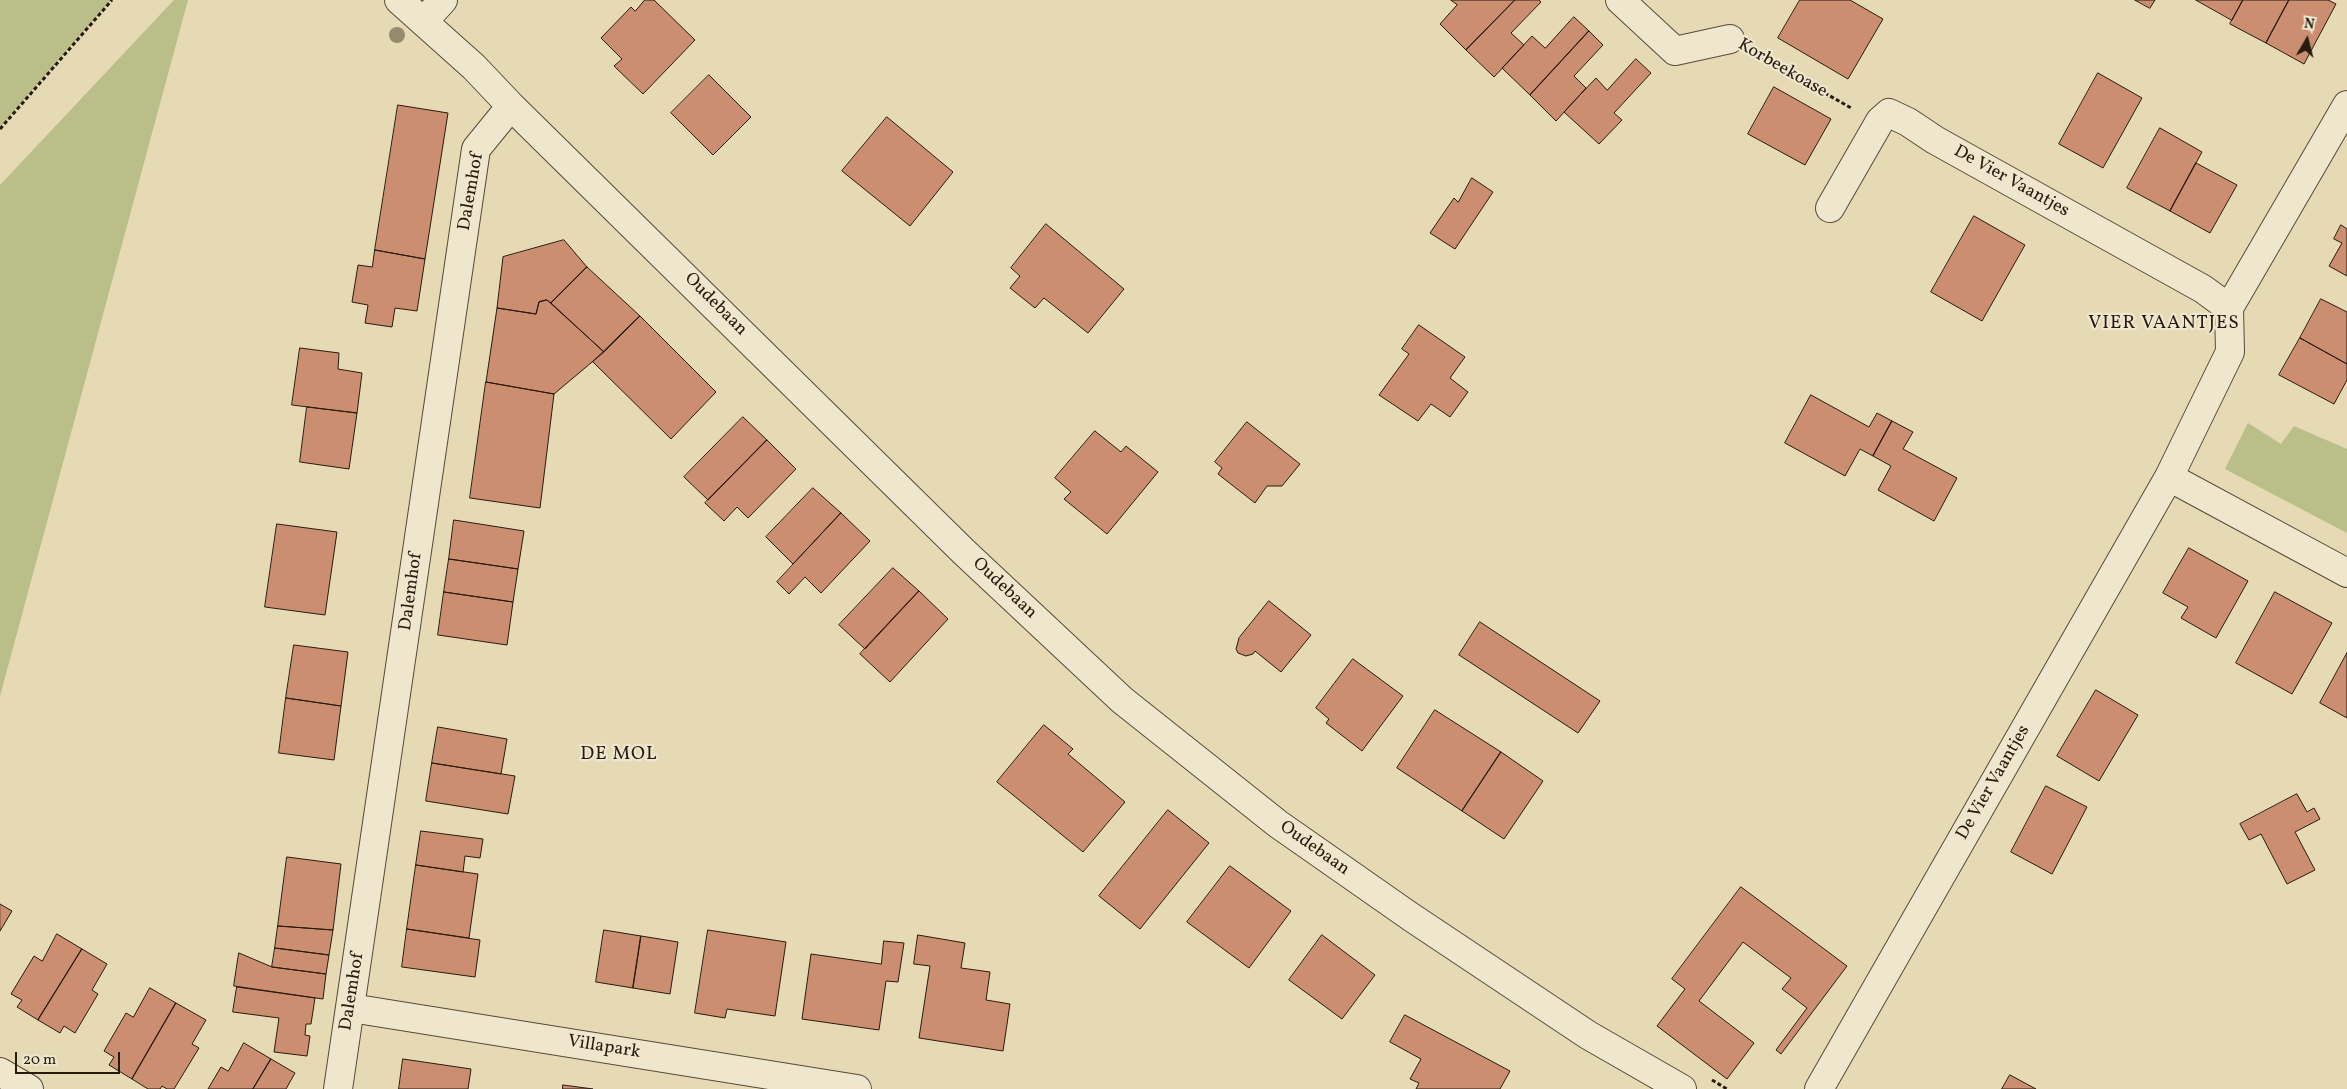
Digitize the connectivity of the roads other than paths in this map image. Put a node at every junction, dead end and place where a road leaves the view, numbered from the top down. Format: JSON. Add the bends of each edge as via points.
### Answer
{"nodes":[{"id":1,"x":399,"y":0,"type":"edge"},
{"id":2,"x":443,"y":0,"type":"edge"},
{"id":3,"x":1620,"y":0,"type":"edge"},
{"id":4,"x":424,"y":21,"type":"junction"},
{"id":5,"x":1730,"y":39,"type":"road end"},
{"id":6,"x":2347,"y":105,"type":"edge"},
{"id":7,"x":511,"y":106,"type":"junction"},
{"id":8,"x":1830,"y":208,"type":"dead end"},
{"id":9,"x":2230,"y":308,"type":"junction"},
{"id":10,"x":2169,"y":476,"type":"junction"},
{"id":11,"x":2347,"y":573,"type":"edge"},
{"id":12,"x":351,"y":1008,"type":"junction"},
{"id":13,"x":0,"y":1072,"type":"edge"},
{"id":14,"x":28,"y":1089,"type":"edge"},
{"id":15,"x":338,"y":1089,"type":"edge"},
{"id":16,"x":857,"y":1089,"type":"edge"},
{"id":17,"x":1682,"y":1089,"type":"edge"},
{"id":18,"x":1819,"y":1089,"type":"edge"}],
"edges":[{"from":1,"to":4,"type":"street","name":"Oudebaan"},
{"from":2,"to":4,"type":"street"},
{"from":3,"to":5,"type":"street","name":"Korbeekoase","via":[[1675,51]]},
{"from":4,"to":7,"type":"street","name":"Oudebaan"},
{"from":6,"to":9,"type":"street","name":"De Vier Vaantjes"},
{"from":7,"to":12,"type":"street","name":"Dalemhof","via":[[476,149]]},
{"from":7,"to":17,"type":"street","name":"Oudebaan","via":[[964,552],[1122,700],[1278,824],[1411,918],[1588,1035]]},
{"from":8,"to":9,"type":"street","name":"De Vier Vaantjes","via":[[1880,121],[1889,113],[2203,289]]},
{"from":9,"to":10,"type":"street","name":"De Vier Vaantjes","via":[[2230,352]]},
{"from":10,"to":11,"type":"street"},
{"from":10,"to":18,"type":"street","name":"De Vier Vaantjes"},
{"from":12,"to":15,"type":"street","name":"Dalemhof"},
{"from":12,"to":16,"type":"street","name":"Villapark"},
{"from":13,"to":14,"type":"street"}]}
